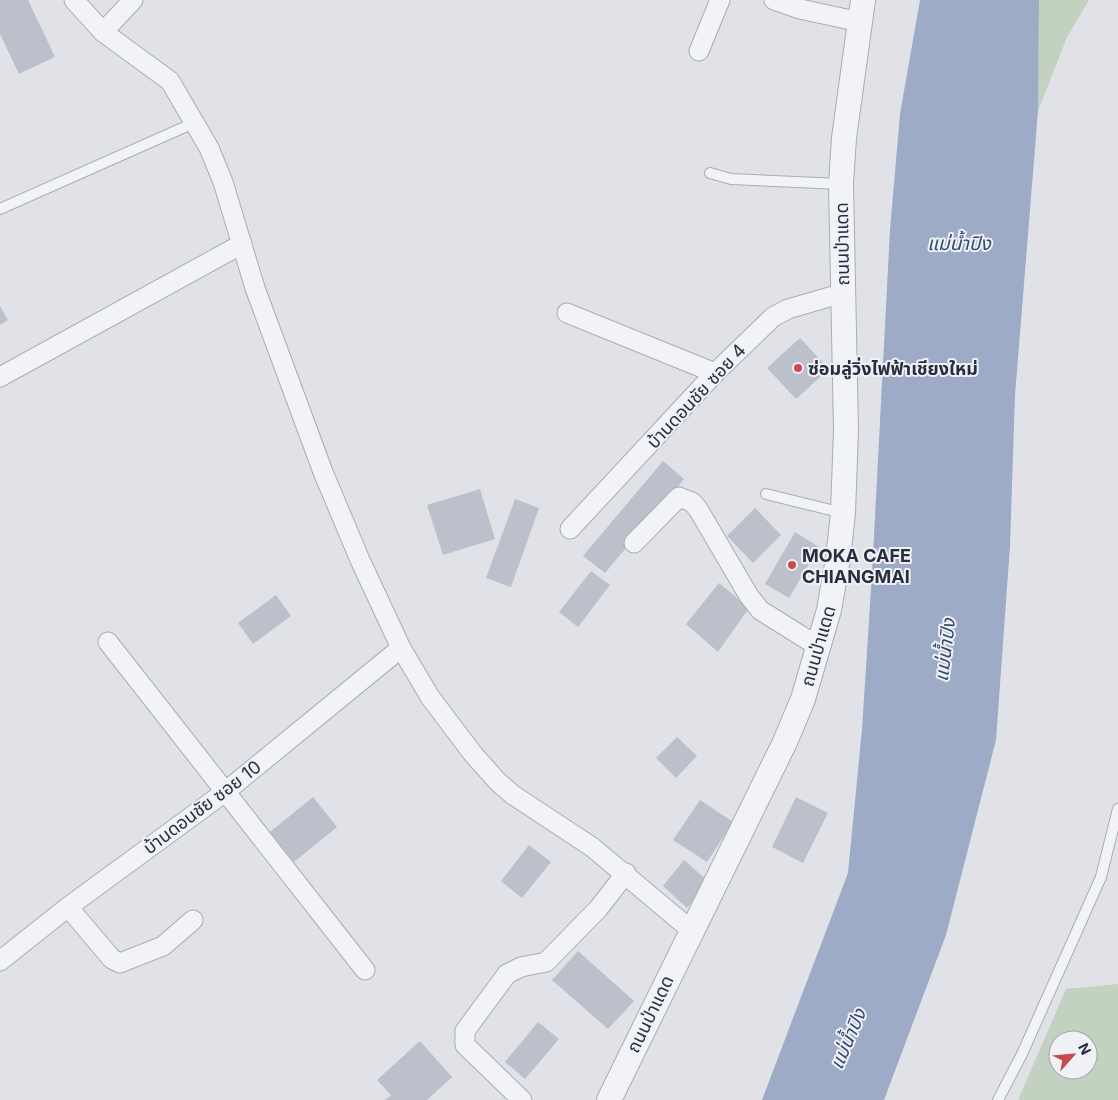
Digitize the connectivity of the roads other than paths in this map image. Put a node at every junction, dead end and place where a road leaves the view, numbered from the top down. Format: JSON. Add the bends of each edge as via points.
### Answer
{"nodes":[{"id":1,"x":74,"y":0,"type":"edge"},
{"id":2,"x":133,"y":0,"type":"edge"},
{"id":3,"x":720,"y":0,"type":"edge"},
{"id":4,"x":774,"y":0,"type":"edge"},
{"id":5,"x":862,"y":11,"type":"edge"},
{"id":6,"x":103,"y":32,"type":"junction"},
{"id":7,"x":699,"y":51,"type":"dead end"},
{"id":8,"x":196,"y":122,"type":"junction"},
{"id":9,"x":710,"y":173,"type":"dead end"},
{"id":10,"x":841,"y":184,"type":"junction"},
{"id":11,"x":0,"y":209,"type":"edge"},
{"id":12,"x":242,"y":244,"type":"junction"},
{"id":13,"x":842,"y":293,"type":"junction"},
{"id":14,"x":567,"y":313,"type":"dead end"},
{"id":15,"x":715,"y":373,"type":"junction"},
{"id":16,"x":0,"y":377,"type":"edge"},
{"id":17,"x":766,"y":494,"type":"dead end"},
{"id":18,"x":843,"y":513,"type":"junction"},
{"id":19,"x":570,"y":529,"type":"dead end"},
{"id":20,"x":634,"y":543,"type":"dead end"},
{"id":21,"x":108,"y":642,"type":"dead end"},
{"id":22,"x":819,"y":647,"type":"junction"},
{"id":23,"x":401,"y":648,"type":"junction"},
{"id":24,"x":225,"y":792,"type":"junction"},
{"id":25,"x":1118,"y":809,"type":"edge"},
{"id":26,"x":626,"y":873,"type":"junction"},
{"id":27,"x":68,"y":907,"type":"junction"},
{"id":28,"x":193,"y":920,"type":"dead end"},
{"id":29,"x":691,"y":930,"type":"junction"},
{"id":30,"x":0,"y":961,"type":"edge"},
{"id":31,"x":365,"y":970,"type":"dead end"},
{"id":32,"x":522,"y":1100,"type":"edge"},
{"id":33,"x":609,"y":1100,"type":"edge"},
{"id":34,"x":998,"y":1100,"type":"edge"}],
"edges":[{"from":1,"to":6,"type":"street"},
{"from":2,"to":6,"type":"street"},
{"from":3,"to":7,"type":"street"},
{"from":4,"to":5,"type":"street","via":[[800,9]]},
{"from":5,"to":10,"type":"street","name":"ถนนป่าแดด","via":[[844,138]]},
{"from":6,"to":8,"type":"street","via":[[170,81]]},
{"from":8,"to":11,"type":"lane"},
{"from":8,"to":12,"type":"street","via":[[223,182]]},
{"from":9,"to":10,"type":"lane","via":[[731,178]]},
{"from":10,"to":13,"type":"street","name":"ถนนป่าแดด"},
{"from":12,"to":16,"type":"street"},
{"from":12,"to":23,"type":"street","via":[[288,382],[360,560]]},
{"from":13,"to":15,"type":"street","name":"บ้านดอนชัย ซอย 4","via":[[780,312]]},
{"from":13,"to":18,"type":"street","name":"ถนนป่าแดด","via":[[846,430]]},
{"from":14,"to":15,"type":"street"},
{"from":15,"to":19,"type":"street","name":"บ้านดอนชัย ซอย 4"},
{"from":17,"to":18,"type":"lane"},
{"from":18,"to":22,"type":"street","name":"ถนนป่าแดด","via":[[837,568]]},
{"from":20,"to":22,"type":"street","via":[[670,504],[679,497],[685,498],[698,510],[760,610]]},
{"from":21,"to":24,"type":"street"},
{"from":22,"to":29,"type":"street","name":"ถนนป่าแดด","via":[[786,742]]},
{"from":23,"to":24,"type":"street","name":"บ้านดอนชัย ซอย 10"},
{"from":23,"to":26,"type":"street","via":[[430,697],[498,782]]},
{"from":24,"to":27,"type":"street","name":"บ้านดอนชัย ซอย 10"},
{"from":24,"to":31,"type":"street"},
{"from":25,"to":34,"type":"lane","via":[[1101,877]]},
{"from":26,"to":29,"type":"street"},
{"from":26,"to":32,"type":"street","via":[[598,909],[546,962],[521,967],[507,974],[465,1031],[465,1045]]},
{"from":27,"to":28,"type":"street","via":[[112,959],[120,963],[163,946]]},
{"from":27,"to":30,"type":"street","name":"บ้านดอนชัย ซอย 10"},
{"from":29,"to":33,"type":"street","name":"ถนนป่าแดด"}]}
